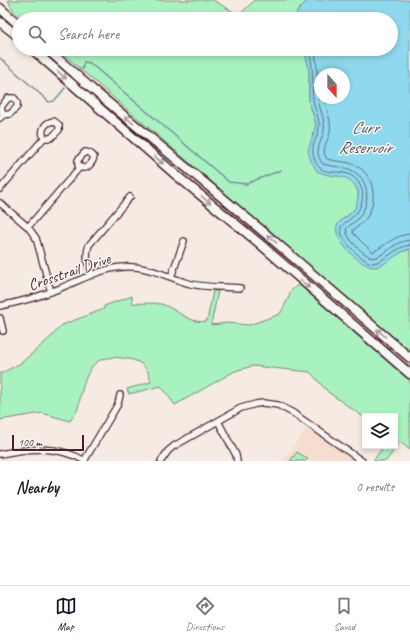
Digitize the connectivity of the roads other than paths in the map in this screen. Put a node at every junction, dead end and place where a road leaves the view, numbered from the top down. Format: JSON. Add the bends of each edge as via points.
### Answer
{"nodes":[{"id":1,"x":0,"y":8,"type":"edge"},
{"id":2,"x":12,"y":19,"type":"edge"},
{"id":3,"x":0,"y":22,"type":"edge"},
{"id":4,"x":12,"y":32,"type":"edge"},
{"id":5,"x":40,"y":56,"type":"edge"},
{"id":6,"x":55,"y":56,"type":"edge"},
{"id":7,"x":44,"y":138,"type":"dead end"},
{"id":8,"x":80,"y":167,"type":"dead end"},
{"id":9,"x":0,"y":189,"type":"edge"},
{"id":10,"x":130,"y":197,"type":"dead end"},
{"id":11,"x":0,"y":203,"type":"edge"},
{"id":12,"x":28,"y":227,"type":"junction"},
{"id":13,"x":184,"y":241,"type":"dead end"},
{"id":14,"x":92,"y":276,"type":"junction"},
{"id":15,"x":171,"y":277,"type":"junction"},
{"id":16,"x":240,"y":288,"type":"dead end"},
{"id":17,"x":51,"y":292,"type":"junction"},
{"id":18,"x":0,"y":306,"type":"edge"},
{"id":19,"x":0,"y":318,"type":"edge"},
{"id":20,"x":3,"y":331,"type":"dead end"},
{"id":21,"x":410,"y":358,"type":"edge"},
{"id":22,"x":410,"y":374,"type":"edge"},
{"id":23,"x":120,"y":395,"type":"dead end"},
{"id":24,"x":218,"y":421,"type":"junction"},
{"id":25,"x":0,"y":454,"type":"edge"},
{"id":26,"x":84,"y":461,"type":"edge"},
{"id":27,"x":161,"y":461,"type":"edge"},
{"id":28,"x":237,"y":461,"type":"edge"},
{"id":29,"x":362,"y":461,"type":"edge"}],
"edges":[{"from":1,"to":2,"type":"highway"},
{"from":3,"to":4,"type":"highway"},
{"from":5,"to":22,"type":"highway","one_way":true},
{"from":21,"to":6,"type":"highway","one_way":true},
{"from":7,"to":9,"type":"street"},
{"from":8,"to":12,"type":"street"},
{"from":10,"to":14,"type":"street","via":[[89,245],[86,256]]},
{"from":11,"to":12,"type":"street"},
{"from":12,"to":17,"type":"street","via":[[38,243]]},
{"from":13,"to":15,"type":"street"},
{"from":14,"to":15,"type":"street","name":"Crosstrail Drive","via":[[130,266],[146,268]]},
{"from":14,"to":17,"type":"street","name":"Crosstrail Drive"},
{"from":15,"to":16,"type":"street","name":"Crosstrail Drive","via":[[197,285]]},
{"from":17,"to":18,"type":"street","name":"Crosstrail Drive"},
{"from":19,"to":20,"type":"street"},
{"from":23,"to":26,"type":"street","via":[[118,404]]},
{"from":24,"to":27,"type":"street","via":[[174,446]]},
{"from":24,"to":28,"type":"street"},
{"from":24,"to":29,"type":"street","via":[[249,406],[263,403],[278,405]]},
{"from":25,"to":26,"type":"street","via":[[46,449],[69,453]]}]}
